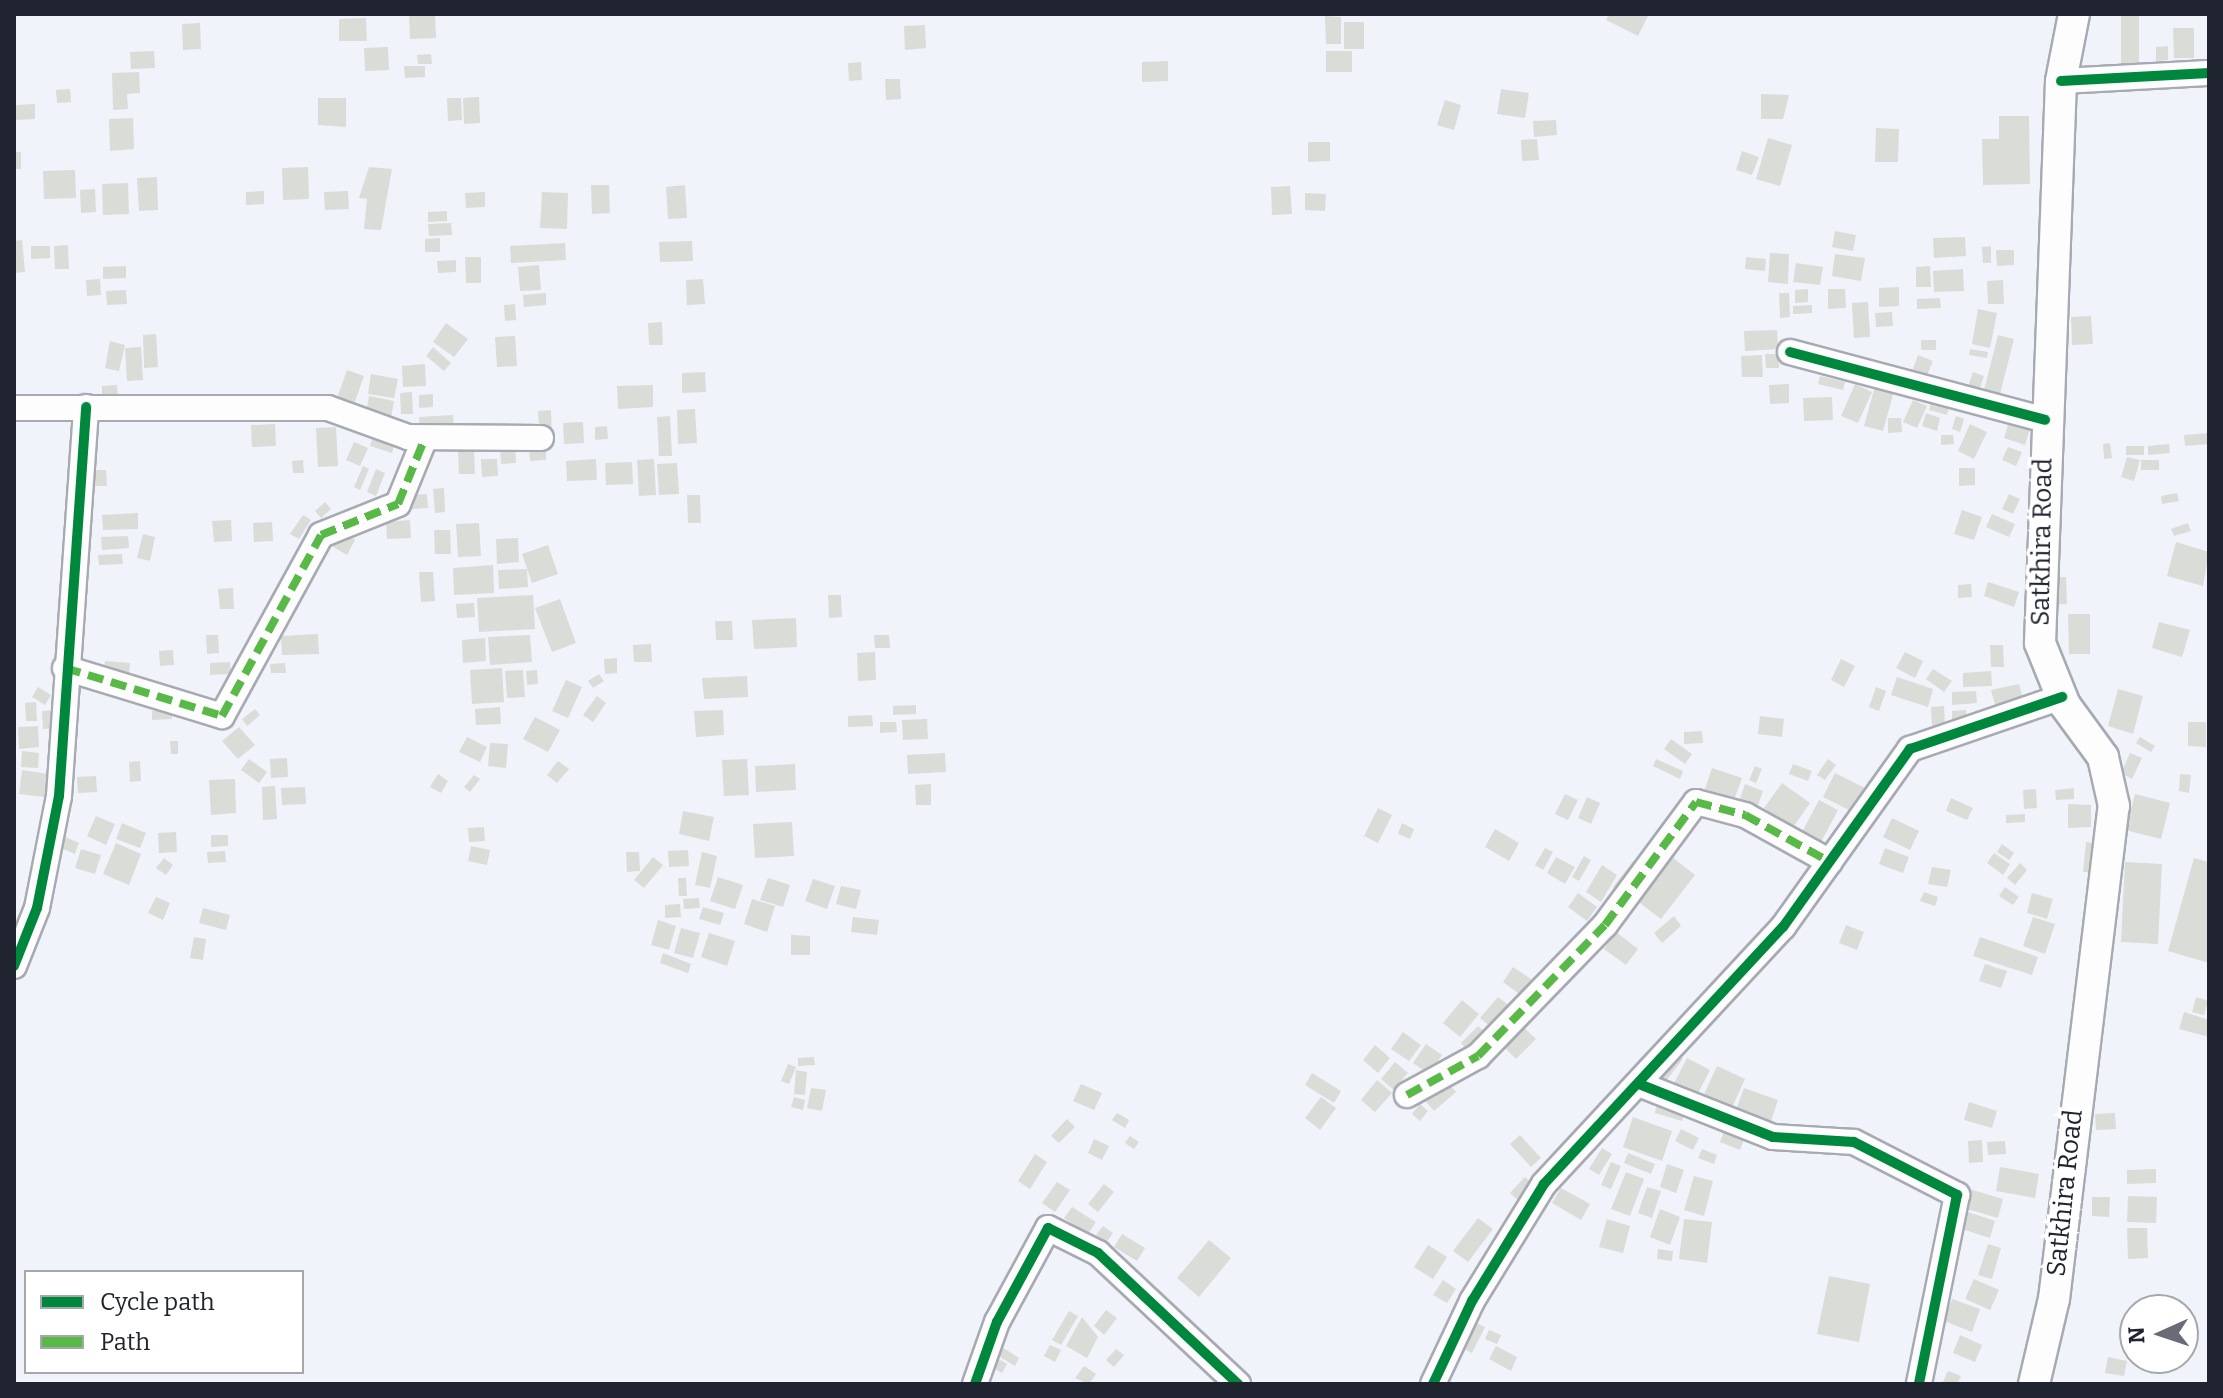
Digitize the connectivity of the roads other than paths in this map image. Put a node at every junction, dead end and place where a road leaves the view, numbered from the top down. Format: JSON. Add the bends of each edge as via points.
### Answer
{"nodes":[{"id":1,"x":2074,"y":14,"type":"edge"},
{"id":2,"x":2209,"y":73,"type":"edge"},
{"id":3,"x":2061,"y":81,"type":"junction"},
{"id":4,"x":1790,"y":352,"type":"dead end"},
{"id":5,"x":86,"y":407,"type":"junction"},
{"id":6,"x":14,"y":408,"type":"edge"},
{"id":7,"x":2045,"y":420,"type":"junction"},
{"id":8,"x":425,"y":438,"type":"junction"},
{"id":9,"x":541,"y":438,"type":"dead end"},
{"id":10,"x":65,"y":668,"type":"junction"},
{"id":11,"x":2062,"y":697,"type":"junction"},
{"id":12,"x":1830,"y":862,"type":"junction"},
{"id":13,"x":14,"y":966,"type":"edge"},
{"id":14,"x":1639,"y":1084,"type":"junction"},
{"id":15,"x":1407,"y":1095,"type":"dead end"},
{"id":16,"x":975,"y":1384,"type":"edge"},
{"id":17,"x":1238,"y":1384,"type":"edge"},
{"id":18,"x":1433,"y":1384,"type":"edge"},
{"id":19,"x":1919,"y":1384,"type":"edge"},
{"id":20,"x":2034,"y":1384,"type":"edge"}],
"edges":[{"from":1,"to":3,"type":"main road","name":"Satkhira Road"},
{"from":2,"to":3,"type":"street"},
{"from":3,"to":7,"type":"main road","name":"Satkhira Road"},
{"from":4,"to":7,"type":"street"},
{"from":5,"to":6,"type":"street"},
{"from":5,"to":8,"type":"street","via":[[328,408]]},
{"from":5,"to":10,"type":"street"},
{"from":7,"to":11,"type":"main road","name":"Satkhira Road","via":[[2040,643]]},
{"from":8,"to":9,"type":"street"},
{"from":8,"to":10,"type":"street","via":[[398,504],[321,535],[222,716]]},
{"from":10,"to":13,"type":"street","via":[[59,796],[37,908]]},
{"from":11,"to":12,"type":"street","via":[[1910,749]]},
{"from":11,"to":20,"type":"main road","name":"Satkhira Road","via":[[2103,757],[2114,806],[2054,1299]]},
{"from":12,"to":14,"type":"street","via":[[1783,927]]},
{"from":12,"to":15,"type":"street","via":[[1745,815],[1696,802],[1605,925],[1478,1056]]},
{"from":14,"to":18,"type":"street","via":[[1544,1184],[1472,1301]]},
{"from":14,"to":19,"type":"street","via":[[1773,1137],[1854,1142],[1957,1195]]},
{"from":16,"to":17,"type":"street","via":[[997,1322],[1048,1228],[1098,1253]]}]}
